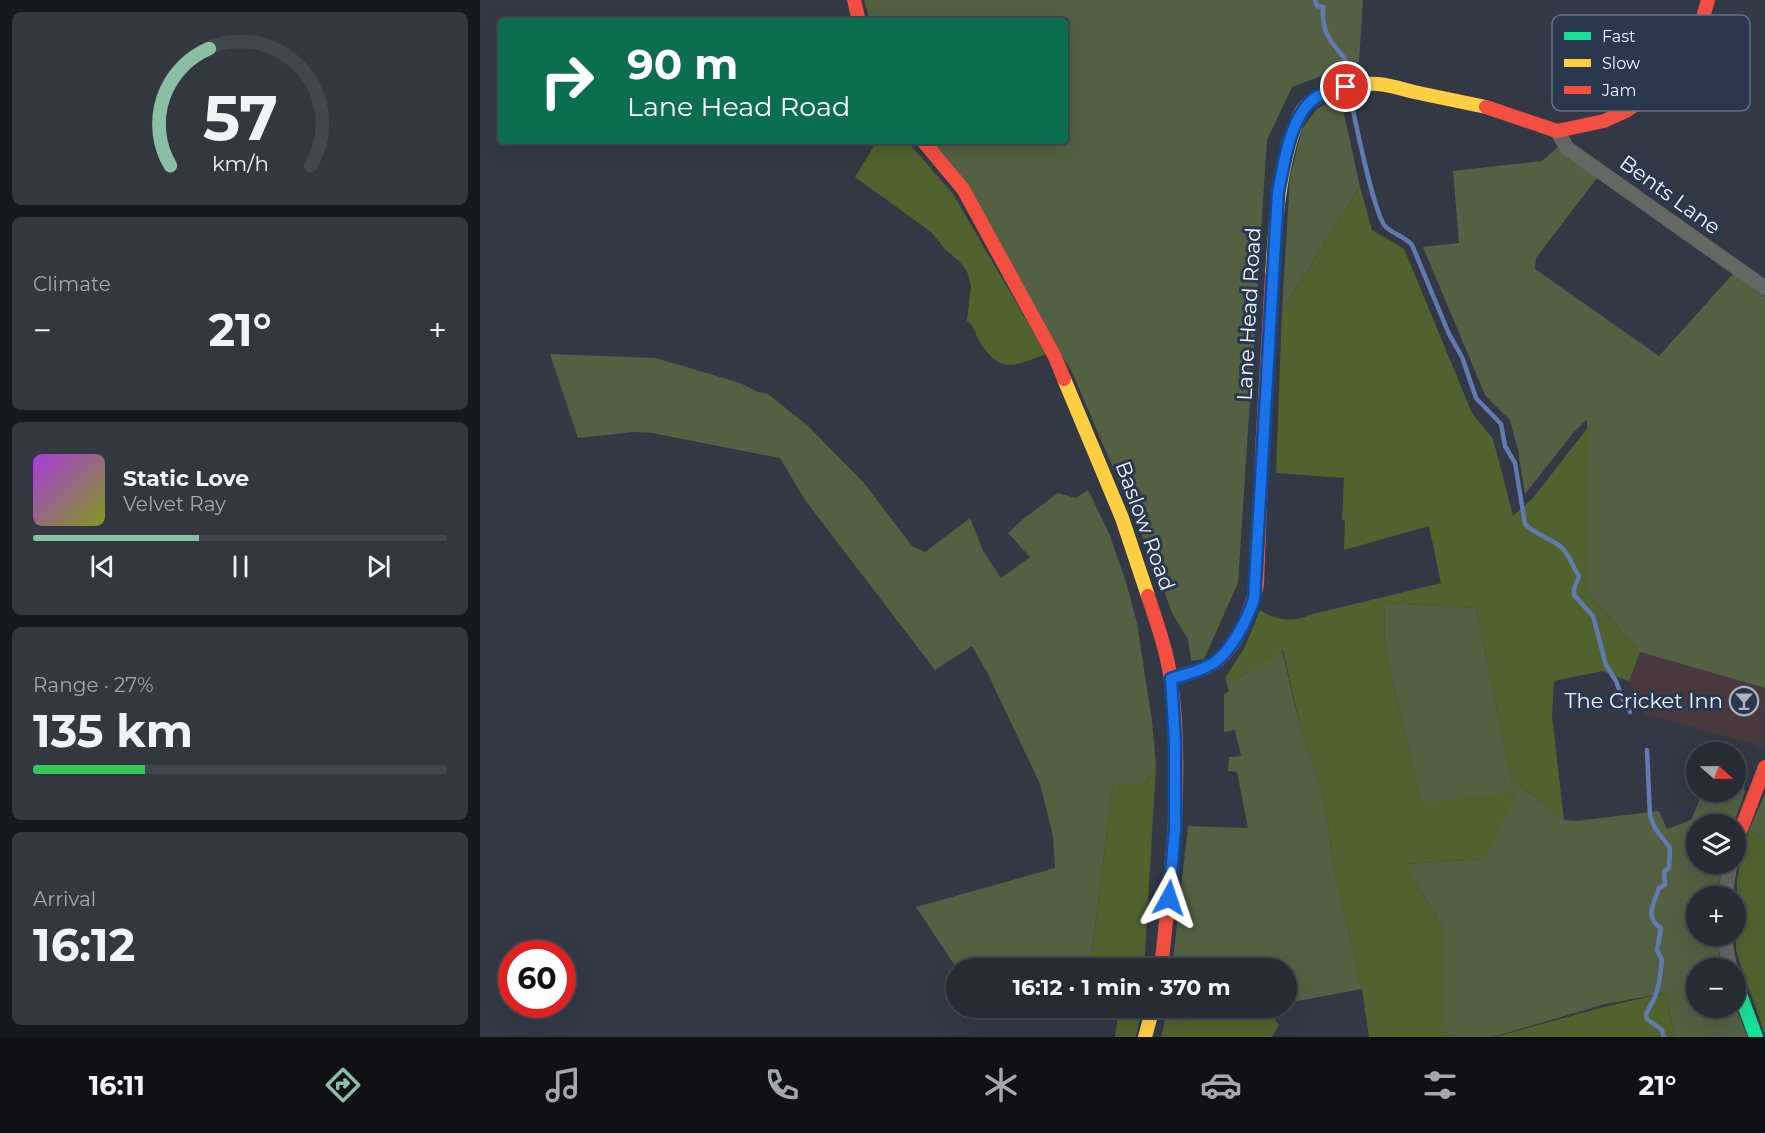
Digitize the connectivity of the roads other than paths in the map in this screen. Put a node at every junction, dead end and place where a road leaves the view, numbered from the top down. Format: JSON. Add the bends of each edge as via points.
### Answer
{"nodes":[{"id":1,"x":854,"y":0,"type":"edge"},
{"id":2,"x":1708,"y":0,"type":"edge"},
{"id":3,"x":1705,"y":15,"type":"edge"},
{"id":4,"x":858,"y":18,"type":"edge"},
{"id":5,"x":1626,"y":111,"type":"edge"},
{"id":6,"x":1557,"y":131,"type":"junction"},
{"id":7,"x":926,"y":144,"type":"edge"},
{"id":8,"x":1765,"y":288,"type":"edge"},
{"id":9,"x":1171,"y":679,"type":"junction"},
{"id":10,"x":1765,"y":767,"type":"edge"},
{"id":11,"x":1746,"y":816,"type":"edge"},
{"id":12,"x":1162,"y":958,"type":"edge"},
{"id":13,"x":1746,"y":1010,"type":"edge"},
{"id":14,"x":1150,"y":1018,"type":"edge"},
{"id":15,"x":1145,"y":1037,"type":"edge"},
{"id":16,"x":1756,"y":1037,"type":"edge"}],
"edges":[{"from":1,"to":4,"type":"street"},
{"from":2,"to":3,"type":"street"},
{"from":5,"to":6,"type":"street","via":[[1604,121]]},
{"from":6,"to":8,"type":"street","name":"Bents Lane","via":[[1568,148]]},
{"from":6,"to":9,"type":"street","name":"Lane Head Road","via":[[1497,110],[1380,84],[1361,84],[1321,95],[1302,112],[1278,192],[1254,599],[1231,644],[1216,661]]},
{"from":7,"to":9,"type":"street","name":"Baslow Road","via":[[963,189],[1055,357],[1122,518]]},
{"from":9,"to":12,"type":"street","name":"Baslow Road","via":[[1175,829]]},
{"from":10,"to":11,"type":"street"},
{"from":13,"to":16,"type":"street"},
{"from":14,"to":15,"type":"street"}]}
